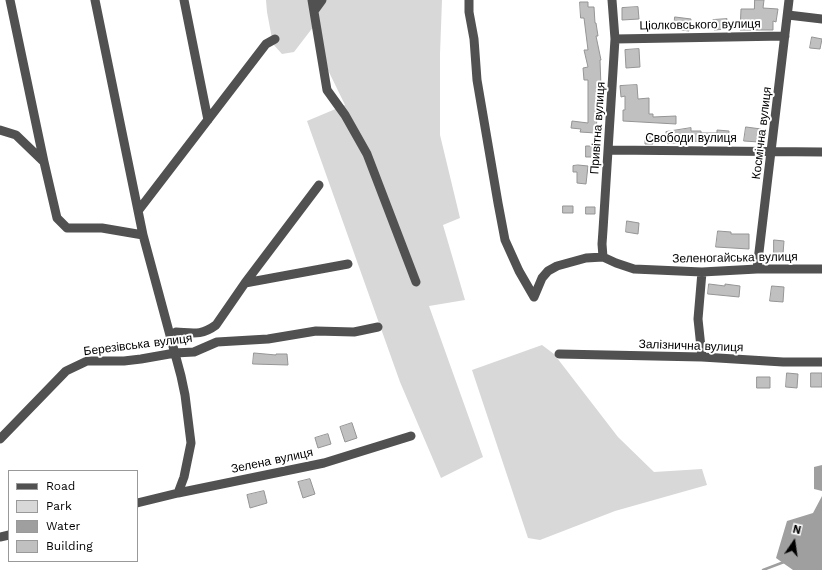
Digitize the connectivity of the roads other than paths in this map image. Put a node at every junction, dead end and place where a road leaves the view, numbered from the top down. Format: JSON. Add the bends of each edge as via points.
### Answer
{"nodes":[{"id":1,"x":10,"y":0,"type":"edge"},
{"id":2,"x":95,"y":0,"type":"edge"},
{"id":3,"x":184,"y":0,"type":"edge"},
{"id":4,"x":312,"y":0,"type":"edge"},
{"id":5,"x":322,"y":0,"type":"edge"},
{"id":6,"x":469,"y":0,"type":"edge"},
{"id":7,"x":612,"y":0,"type":"edge"},
{"id":8,"x":789,"y":0,"type":"edge"},
{"id":9,"x":314,"y":11,"type":"junction"},
{"id":10,"x":788,"y":15,"type":"junction"},
{"id":11,"x":822,"y":19,"type":"edge"},
{"id":12,"x":785,"y":36,"type":"junction"},
{"id":13,"x":615,"y":38,"type":"junction"},
{"id":14,"x":274,"y":39,"type":"dead end"},
{"id":15,"x":208,"y":120,"type":"junction"},
{"id":16,"x":0,"y":130,"type":"edge"},
{"id":17,"x":608,"y":150,"type":"junction"},
{"id":18,"x":772,"y":151,"type":"junction"},
{"id":19,"x":822,"y":152,"type":"edge"},
{"id":20,"x":44,"y":162,"type":"junction"},
{"id":21,"x":319,"y":185,"type":"dead end"},
{"id":22,"x":138,"y":211,"type":"junction"},
{"id":23,"x":143,"y":235,"type":"junction"},
{"id":24,"x":603,"y":257,"type":"junction"},
{"id":25,"x":348,"y":264,"type":"dead end"},
{"id":26,"x":757,"y":268,"type":"junction"},
{"id":27,"x":822,"y":269,"type":"edge"},
{"id":28,"x":702,"y":272,"type":"junction"},
{"id":29,"x":416,"y":282,"type":"dead end"},
{"id":30,"x":245,"y":283,"type":"junction"},
{"id":31,"x":378,"y":327,"type":"dead end"},
{"id":32,"x":170,"y":337,"type":"junction"},
{"id":33,"x":175,"y":353,"type":"junction"},
{"id":34,"x":559,"y":354,"type":"dead end"},
{"id":35,"x":702,"y":357,"type":"junction"},
{"id":36,"x":822,"y":362,"type":"edge"},
{"id":37,"x":411,"y":436,"type":"dead end"},
{"id":38,"x":0,"y":438,"type":"edge"},
{"id":39,"x":178,"y":493,"type":"junction"},
{"id":40,"x":138,"y":503,"type":"edge"}],
"edges":[{"from":1,"to":20,"type":"street"},
{"from":2,"to":22,"type":"street"},
{"from":3,"to":15,"type":"street"},
{"from":4,"to":9,"type":"street"},
{"from":5,"to":9,"type":"street"},
{"from":6,"to":24,"type":"street","via":[[477,80],[498,203],[505,240],[518,271],[534,297],[548,271],[586,258]]},
{"from":7,"to":13,"type":"street","name":"Привітна вулиця"},
{"from":8,"to":10,"type":"street","name":"Космічна вулиця"},
{"from":9,"to":29,"type":"street","via":[[327,90],[345,115],[367,154]]},
{"from":10,"to":11,"type":"street"},
{"from":10,"to":12,"type":"street","name":"Космічна вулиця"},
{"from":12,"to":13,"type":"street","name":"Ціолковського вулиця"},
{"from":12,"to":18,"type":"street","name":"Космічна вулиця"},
{"from":13,"to":17,"type":"street","name":"Привітна вулиця"},
{"from":14,"to":15,"type":"street","via":[[266,44]]},
{"from":15,"to":22,"type":"street"},
{"from":16,"to":20,"type":"street","via":[[16,135]]},
{"from":17,"to":18,"type":"street","name":"Свободи вулиця"},
{"from":17,"to":24,"type":"street","name":"Привітна вулиця"},
{"from":18,"to":19,"type":"street","name":"Свободи вулиця"},
{"from":18,"to":26,"type":"street","name":"Космічна вулиця"},
{"from":20,"to":23,"type":"street","via":[[57,218],[67,228],[102,228]]},
{"from":21,"to":30,"type":"street"},
{"from":22,"to":23,"type":"street"},
{"from":23,"to":32,"type":"street"},
{"from":24,"to":28,"type":"street","name":"Зеленогайська вулиця","via":[[634,269]]},
{"from":25,"to":30,"type":"street"},
{"from":26,"to":27,"type":"street","name":"Зеленогайська вулиця"},
{"from":26,"to":28,"type":"street","name":"Зеленогайська вулиця"},
{"from":28,"to":35,"type":"street","via":[[698,318]]},
{"from":30,"to":32,"type":"street","via":[[211,329],[200,334],[176,332]]},
{"from":31,"to":33,"type":"street","name":"Березівська вулиця","via":[[354,332],[316,331],[268,339],[216,342],[194,352]]},
{"from":32,"to":33,"type":"street"},
{"from":33,"to":38,"type":"street","name":"Березівська вулиця","via":[[124,361],[87,361],[66,371]]},
{"from":33,"to":39,"type":"street","via":[[185,395],[191,443]]},
{"from":34,"to":35,"type":"street","name":"Залізнична вулиця"},
{"from":35,"to":36,"type":"street","name":"Залізнична вулиця"},
{"from":37,"to":39,"type":"street","name":"Зелена вулиця","via":[[324,462]]},
{"from":39,"to":40,"type":"street","name":"Зелена вулиця"}]}
